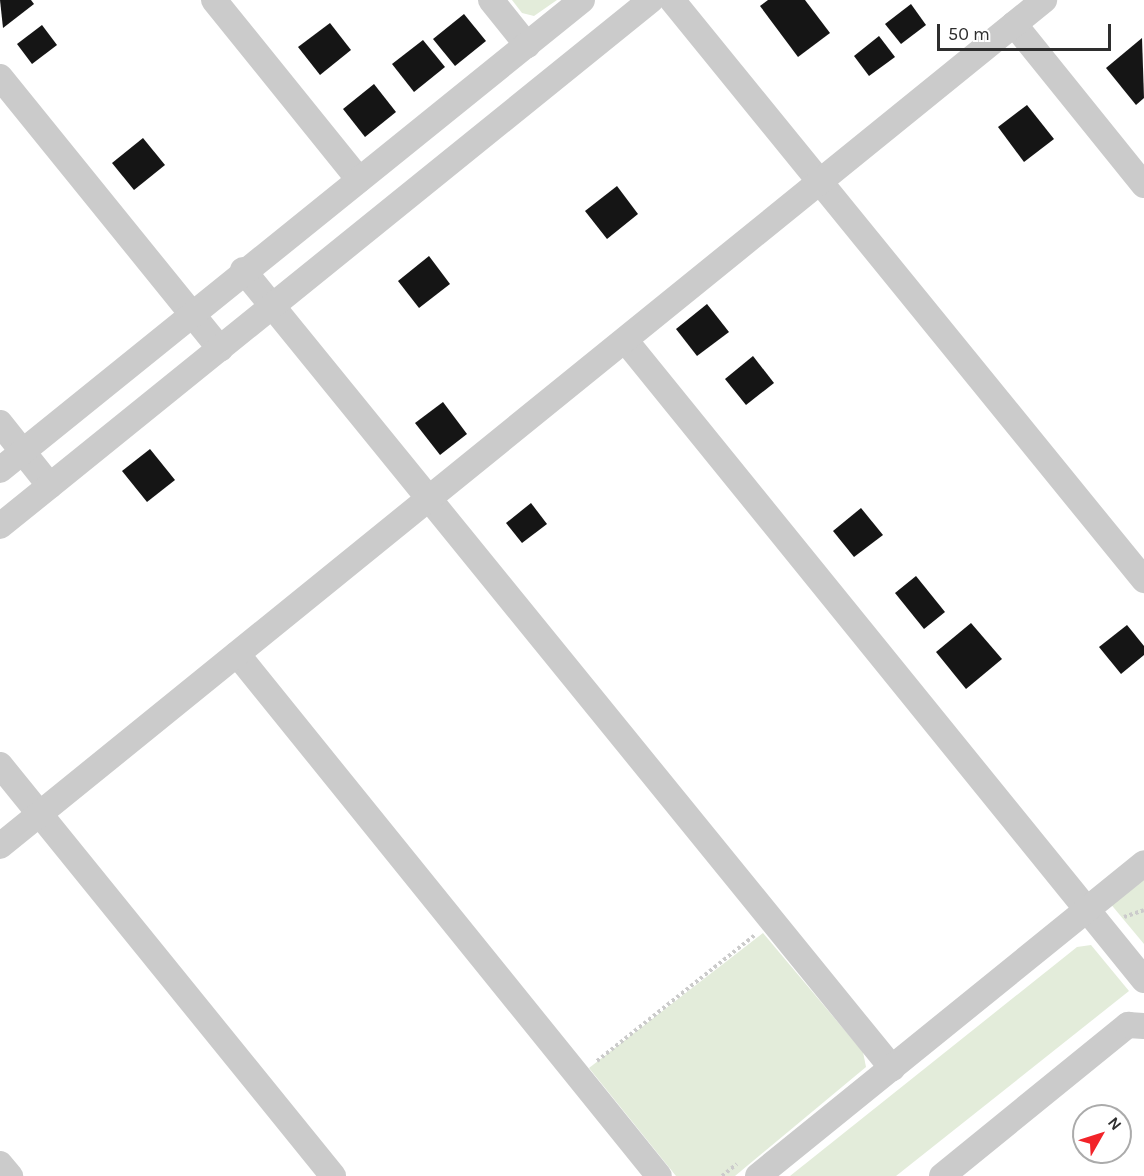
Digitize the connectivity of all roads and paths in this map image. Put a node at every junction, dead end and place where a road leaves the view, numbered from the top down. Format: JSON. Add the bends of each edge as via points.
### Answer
{"nodes":[{"id":1,"x":214,"y":0,"type":"edge"},
{"id":2,"x":491,"y":0,"type":"edge"},
{"id":3,"x":582,"y":0,"type":"edge"},
{"id":4,"x":651,"y":0,"type":"edge"},
{"id":5,"x":672,"y":0,"type":"edge"},
{"id":6,"x":1044,"y":0,"type":"edge"},
{"id":7,"x":1014,"y":24,"type":"junction"},
{"id":8,"x":527,"y":45,"type":"junction"},
{"id":9,"x":0,"y":77,"type":"edge"},
{"id":10,"x":359,"y":180,"type":"junction"},
{"id":11,"x":820,"y":181,"type":"junction"},
{"id":12,"x":1144,"y":185,"type":"edge"},
{"id":13,"x":243,"y":270,"type":"junction"},
{"id":14,"x":273,"y":306,"type":"junction"},
{"id":15,"x":189,"y":313,"type":"junction"},
{"id":16,"x":625,"y":340,"type":"junction"},
{"id":17,"x":220,"y":349,"type":"junction"},
{"id":18,"x":0,"y":423,"type":"edge"},
{"id":19,"x":23,"y":452,"type":"junction"},
{"id":20,"x":0,"y":470,"type":"edge"},
{"id":21,"x":50,"y":486,"type":"junction"},
{"id":22,"x":429,"y":498,"type":"junction"},
{"id":23,"x":0,"y":526,"type":"edge"},
{"id":24,"x":1144,"y":580,"type":"edge"},
{"id":25,"x":237,"y":654,"type":"junction"},
{"id":26,"x":0,"y":765,"type":"edge"},
{"id":27,"x":40,"y":814,"type":"junction"},
{"id":28,"x":0,"y":846,"type":"edge"},
{"id":29,"x":1144,"y":863,"type":"edge"},
{"id":30,"x":1086,"y":910,"type":"junction"},
{"id":31,"x":1144,"y":910,"type":"edge"},
{"id":32,"x":1122,"y":918,"type":"dead end"},
{"id":33,"x":766,"y":941,"type":"dead end"},
{"id":34,"x":1144,"y":980,"type":"edge"},
{"id":35,"x":1144,"y":1026,"type":"edge"},
{"id":36,"x":892,"y":1068,"type":"junction"},
{"id":37,"x":578,"y":1077,"type":"junction"},
{"id":38,"x":0,"y":1164,"type":"edge"},
{"id":39,"x":749,"y":1169,"type":"edge"},
{"id":40,"x":10,"y":1176,"type":"edge"},
{"id":41,"x":333,"y":1176,"type":"edge"},
{"id":42,"x":659,"y":1176,"type":"edge"},
{"id":43,"x":722,"y":1176,"type":"edge"},
{"id":44,"x":942,"y":1176,"type":"edge"}],
"edges":[{"from":1,"to":10,"type":"street"},
{"from":2,"to":8,"type":"street"},
{"from":3,"to":8,"type":"street"},
{"from":4,"to":14,"type":"street"},
{"from":5,"to":11,"type":"street"},
{"from":6,"to":7,"type":"street"},
{"from":7,"to":11,"type":"street"},
{"from":7,"to":12,"type":"street"},
{"from":8,"to":10,"type":"street"},
{"from":9,"to":15,"type":"street"},
{"from":10,"to":13,"type":"street"},
{"from":11,"to":16,"type":"street"},
{"from":11,"to":24,"type":"street"},
{"from":13,"to":14,"type":"street"},
{"from":13,"to":15,"type":"street"},
{"from":14,"to":17,"type":"street"},
{"from":14,"to":22,"type":"street"},
{"from":15,"to":17,"type":"street"},
{"from":15,"to":19,"type":"street"},
{"from":16,"to":22,"type":"street"},
{"from":16,"to":30,"type":"street"},
{"from":17,"to":21,"type":"street"},
{"from":18,"to":19,"type":"street"},
{"from":19,"to":20,"type":"street"},
{"from":19,"to":21,"type":"street"},
{"from":21,"to":23,"type":"street"},
{"from":22,"to":25,"type":"street"},
{"from":22,"to":36,"type":"street"},
{"from":25,"to":27,"type":"street"},
{"from":25,"to":37,"type":"street"},
{"from":26,"to":27,"type":"street"},
{"from":27,"to":28,"type":"street"},
{"from":27,"to":41,"type":"street"},
{"from":29,"to":30,"type":"street"},
{"from":30,"to":34,"type":"street"},
{"from":30,"to":36,"type":"street"},
{"from":31,"to":32,"type":"path"},
{"from":33,"to":37,"type":"path","via":[[759,932]]},
{"from":35,"to":44,"type":"street","via":[[1128,1025]]},
{"from":36,"to":39,"type":"street"},
{"from":37,"to":42,"type":"street"},
{"from":38,"to":40,"type":"street"},
{"from":39,"to":43,"type":"path"}]}
